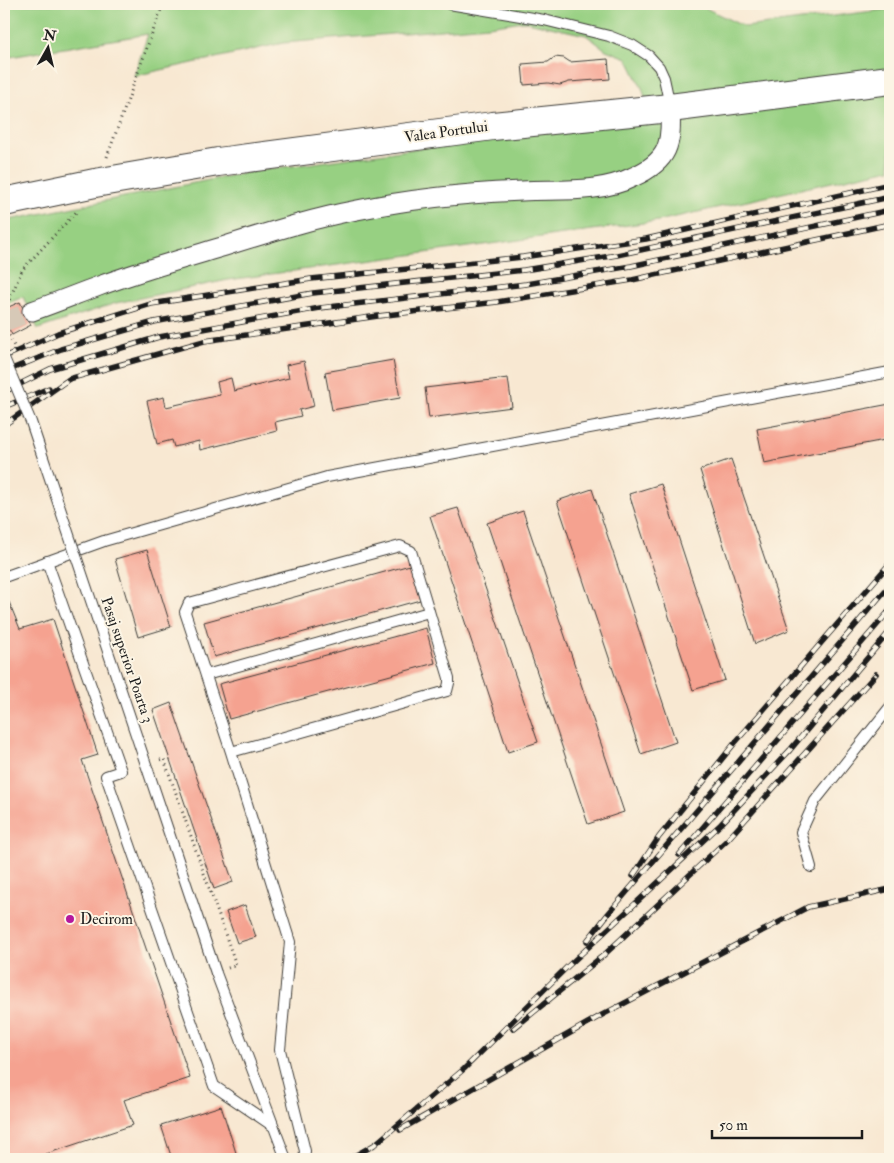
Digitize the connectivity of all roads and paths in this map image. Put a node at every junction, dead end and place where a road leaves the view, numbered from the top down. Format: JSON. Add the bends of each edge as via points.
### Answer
{"nodes":[{"id":1,"x":163,"y":4,"type":"edge"},
{"id":2,"x":449,"y":4,"type":"edge"},
{"id":3,"x":890,"y":80,"type":"edge"},
{"id":4,"x":670,"y":108,"type":"junction"},
{"id":5,"x":106,"y":162,"type":"dead end"},
{"id":6,"x":4,"y":202,"type":"edge"},
{"id":7,"x":79,"y":209,"type":"dead end"},
{"id":8,"x":4,"y":300,"type":"edge"},
{"id":9,"x":32,"y":311,"type":"tunnel mouth"},
{"id":10,"x":4,"y":326,"type":"edge"},
{"id":11,"x":7,"y":331,"type":"dead end"},
{"id":12,"x":4,"y":358,"type":"edge"},
{"id":13,"x":890,"y":372,"type":"edge"},
{"id":14,"x":47,"y":561,"type":"junction"},
{"id":15,"x":4,"y":577,"type":"edge"},
{"id":16,"x":429,"y":612,"type":"junction"},
{"id":17,"x":206,"y":675,"type":"junction"},
{"id":18,"x":890,"y":707,"type":"edge"},
{"id":19,"x":231,"y":752,"type":"junction"},
{"id":20,"x":811,"y":867,"type":"dead end"},
{"id":21,"x":225,"y":931,"type":"dead end"},
{"id":22,"x":220,"y":971,"type":"junction"},
{"id":23,"x":273,"y":1126,"type":"junction"},
{"id":24,"x":286,"y":1159,"type":"edge"},
{"id":25,"x":304,"y":1159,"type":"edge"}],
"edges":[{"from":1,"to":5,"type":"path"},
{"from":2,"to":4,"type":"lane","via":[[544,20],[632,45],[659,67]]},
{"from":3,"to":4,"type":"street","name":"Valea Portului"},
{"from":4,"to":6,"type":"street","name":"Valea Portului","via":[[493,126],[218,162]]},
{"from":4,"to":9,"type":"street","via":[[670,140],[665,151],[658,161],[632,178],[580,189],[444,196],[356,210],[266,233],[101,285]]},
{"from":7,"to":8,"type":"path","via":[[22,270],[8,303]]},
{"from":10,"to":11,"type":"path","bridge":true},
{"from":12,"to":22,"type":"lane","name":"Pasaj superior Poarta 3","bridge":true,"via":[[30,422]]},
{"from":13,"to":14,"type":"lane","via":[[327,477],[104,541]]},
{"from":14,"to":15,"type":"lane"},
{"from":14,"to":23,"type":"lane","via":[[121,771],[106,776],[214,1086]]},
{"from":16,"to":17,"type":"lane"},
{"from":16,"to":17,"type":"lane","via":[[411,551],[400,546],[189,603],[185,612]]},
{"from":16,"to":19,"type":"lane","via":[[449,678],[447,691]]},
{"from":17,"to":19,"type":"lane"},
{"from":18,"to":20,"type":"lane","via":[[815,801],[801,832]]},
{"from":19,"to":25,"type":"lane","via":[[290,942],[280,1050],[305,1151]]},
{"from":21,"to":22,"type":"path","via":[[236,965]]},
{"from":22,"to":23,"type":"lane","name":"Pasaj superior Poarta 3"},
{"from":23,"to":24,"type":"lane","name":"Pasaj superior Poarta 3"}]}
